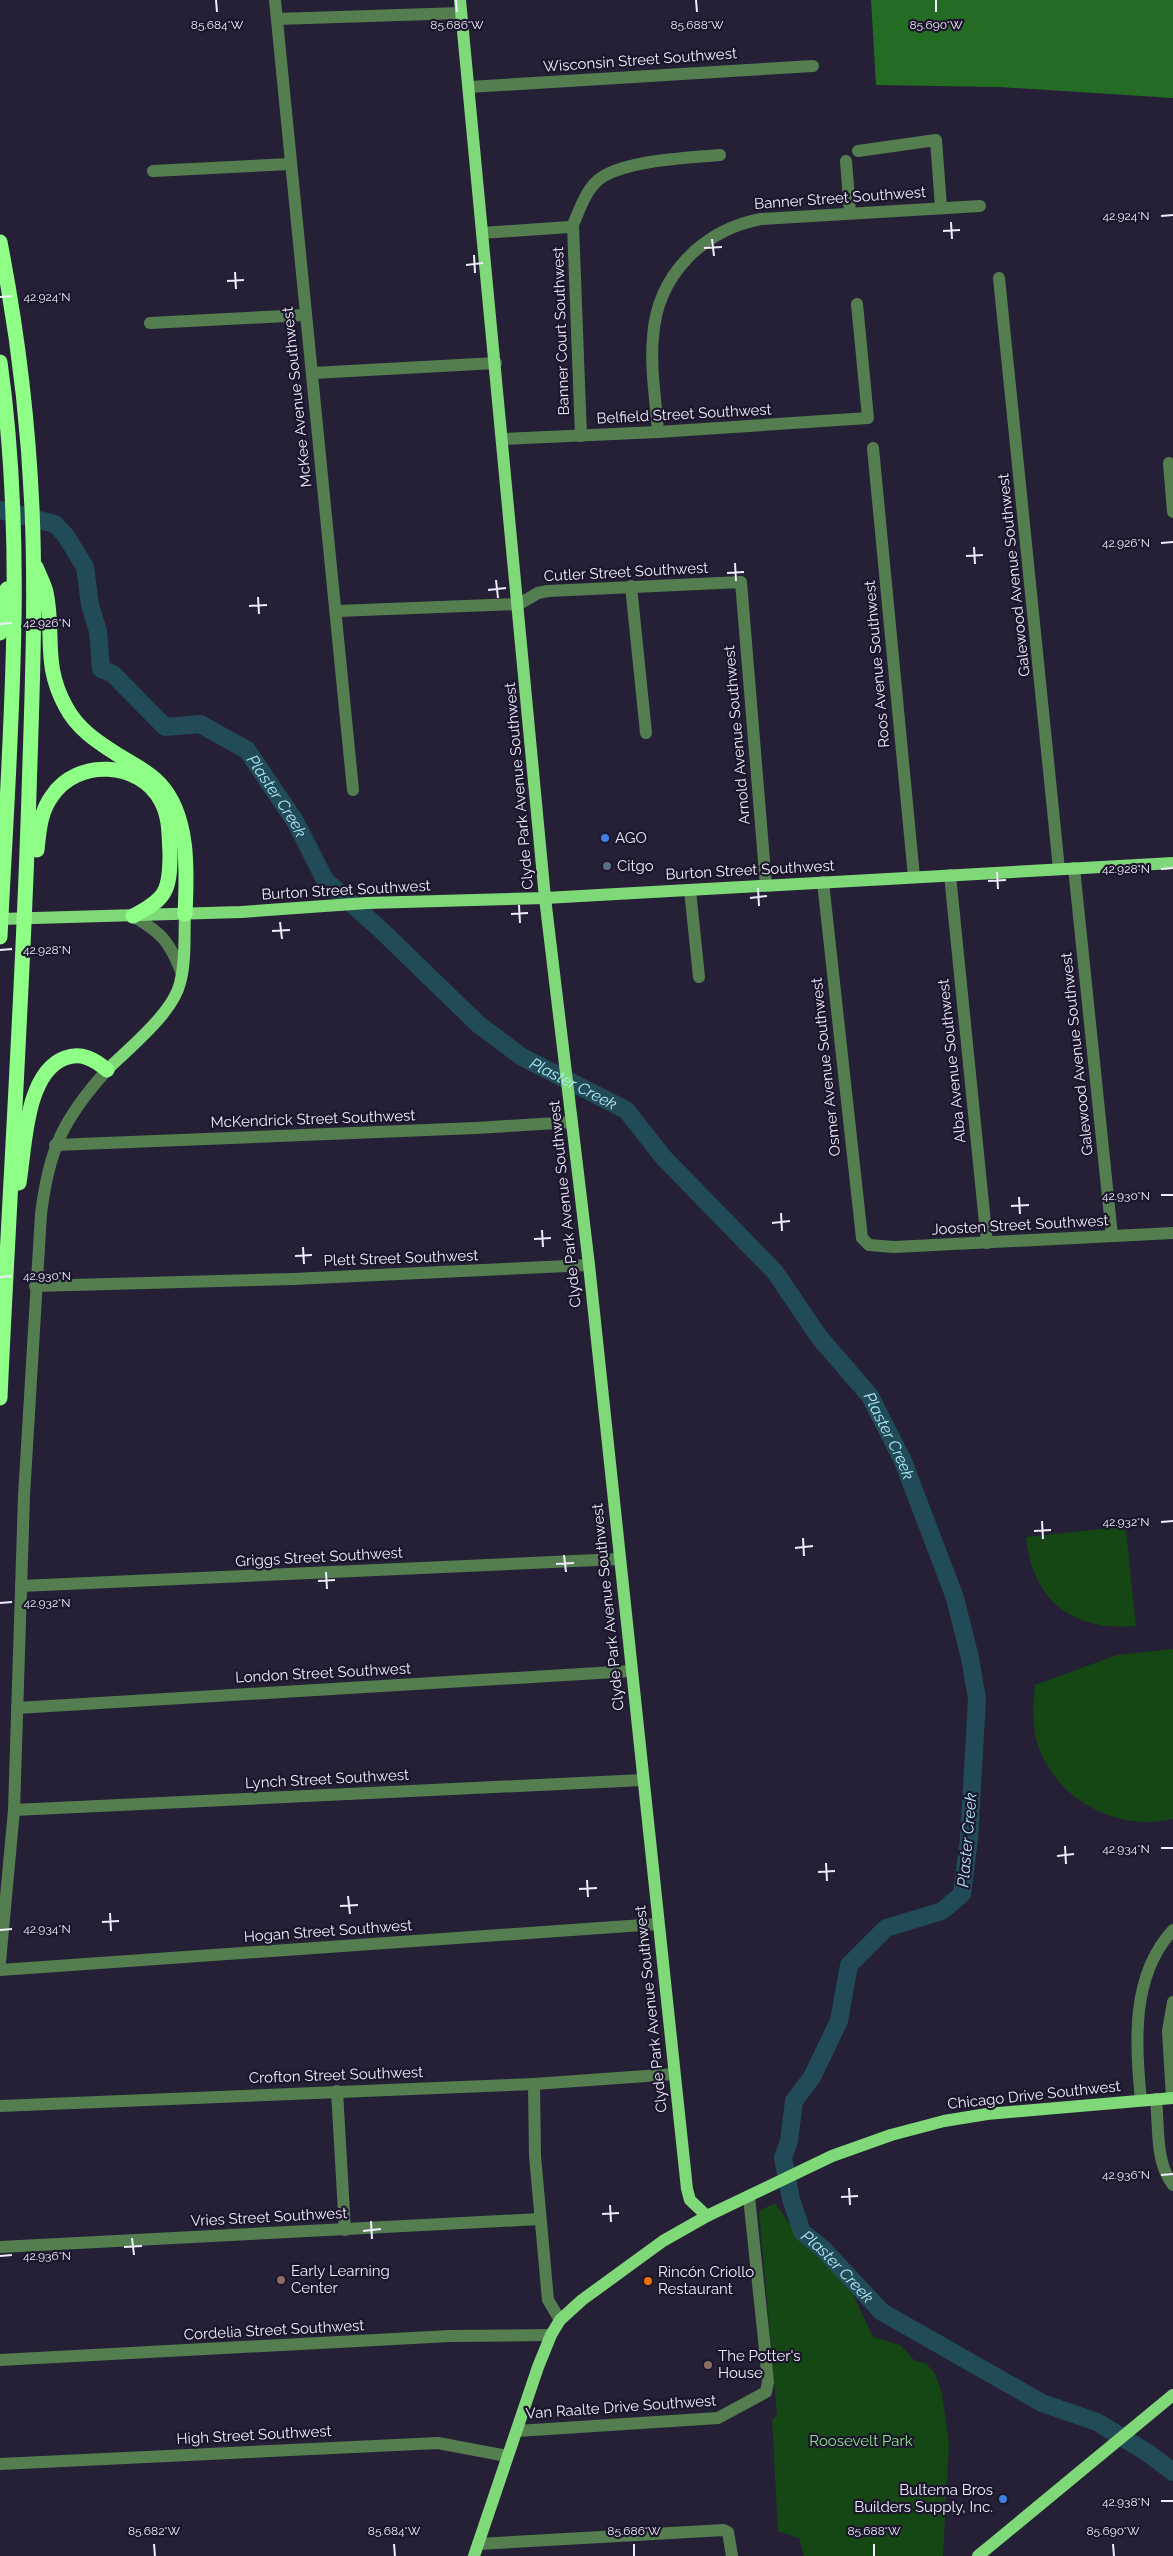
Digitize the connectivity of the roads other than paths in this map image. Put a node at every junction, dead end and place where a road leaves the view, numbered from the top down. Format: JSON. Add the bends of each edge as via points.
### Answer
{"nodes":[{"id":1,"x":275,"y":0,"type":"edge"},
{"id":2,"x":460,"y":6,"type":"edge"},
{"id":3,"x":277,"y":19,"type":"junction"},
{"id":4,"x":813,"y":66,"type":"dead end"},
{"id":5,"x":469,"y":87,"type":"junction"},
{"id":6,"x":858,"y":151,"type":"dead end"},
{"id":7,"x":720,"y":155,"type":"dead end"},
{"id":8,"x":846,"y":161,"type":"dead end"},
{"id":9,"x":290,"y":164,"type":"junction"},
{"id":10,"x":153,"y":171,"type":"dead end"},
{"id":11,"x":980,"y":206,"type":"dead end"},
{"id":12,"x":941,"y":207,"type":"junction"},
{"id":13,"x":850,"y":212,"type":"junction"},
{"id":14,"x":573,"y":225,"type":"junction"},
{"id":15,"x":482,"y":233,"type":"junction"},
{"id":16,"x":0,"y":242,"type":"edge"},
{"id":17,"x":999,"y":278,"type":"dead end"},
{"id":18,"x":857,"y":304,"type":"dead end"},
{"id":19,"x":305,"y":315,"type":"junction"},
{"id":20,"x":150,"y":323,"type":"dead end"},
{"id":21,"x":0,"y":362,"type":"edge"},
{"id":22,"x":496,"y":363,"type":"junction"},
{"id":23,"x":314,"y":373,"type":"junction"},
{"id":24,"x":658,"y":432,"type":"junction"},
{"id":25,"x":581,"y":436,"type":"junction"},
{"id":26,"x":502,"y":439,"type":"junction"},
{"id":27,"x":873,"y":448,"type":"dead end"},
{"id":28,"x":1168,"y":463,"type":"dead end"},
{"id":29,"x":1173,"y":512,"type":"edge"},
{"id":30,"x":14,"y":546,"type":"junction"},
{"id":31,"x":33,"y":558,"type":"junction"},
{"id":32,"x":741,"y":582,"type":"joint"},
{"id":33,"x":631,"y":586,"type":"junction"},
{"id":34,"x":519,"y":604,"type":"junction"},
{"id":35,"x":336,"y":611,"type":"junction"},
{"id":36,"x":0,"y":633,"type":"edge"},
{"id":37,"x":646,"y":733,"type":"dead end"},
{"id":38,"x":353,"y":790,"type":"dead end"},
{"id":39,"x":1173,"y":863,"type":"edge"},
{"id":40,"x":1074,"y":868,"type":"junction"},
{"id":41,"x":1060,"y":869,"type":"junction"},
{"id":42,"x":27,"y":872,"type":"junction"},
{"id":43,"x":950,"y":875,"type":"junction"},
{"id":44,"x":914,"y":877,"type":"junction"},
{"id":45,"x":824,"y":882,"type":"junction"},
{"id":46,"x":766,"y":885,"type":"junction"},
{"id":47,"x":690,"y":890,"type":"junction"},
{"id":48,"x":545,"y":898,"type":"junction"},
{"id":49,"x":185,"y":914,"type":"junction"},
{"id":50,"x":133,"y":916,"type":"junction"},
{"id":51,"x":0,"y":919,"type":"edge"},
{"id":52,"x":0,"y":937,"type":"edge"},
{"id":53,"x":182,"y":974,"type":"junction"},
{"id":54,"x":699,"y":976,"type":"dead end"},
{"id":55,"x":107,"y":1070,"type":"junction"},
{"id":56,"x":572,"y":1122,"type":"junction"},
{"id":57,"x":55,"y":1145,"type":"junction"},
{"id":58,"x":1173,"y":1233,"type":"edge"},
{"id":59,"x":1112,"y":1236,"type":"junction"},
{"id":60,"x":987,"y":1243,"type":"junction"},
{"id":61,"x":869,"y":1245,"type":"joint"},
{"id":62,"x":7,"y":1262,"type":"junction"},
{"id":63,"x":589,"y":1265,"type":"junction"},
{"id":64,"x":35,"y":1286,"type":"junction"},
{"id":65,"x":0,"y":1398,"type":"edge"},
{"id":66,"x":619,"y":1559,"type":"junction"},
{"id":67,"x":21,"y":1586,"type":"junction"},
{"id":68,"x":631,"y":1671,"type":"junction"},
{"id":69,"x":17,"y":1708,"type":"junction"},
{"id":70,"x":643,"y":1780,"type":"junction"},
{"id":71,"x":14,"y":1810,"type":"junction"},
{"id":72,"x":658,"y":1924,"type":"junction"},
{"id":73,"x":1173,"y":1930,"type":"edge"},
{"id":74,"x":0,"y":1962,"type":"edge"},
{"id":75,"x":0,"y":1970,"type":"edge"},
{"id":76,"x":1173,"y":2002,"type":"edge"},
{"id":77,"x":674,"y":2074,"type":"junction"},
{"id":78,"x":534,"y":2084,"type":"junction"},
{"id":79,"x":336,"y":2091,"type":"junction"},
{"id":80,"x":1172,"y":2098,"type":"edge"},
{"id":81,"x":1156,"y":2099,"type":"junction"},
{"id":82,"x":1141,"y":2100,"type":"junction"},
{"id":83,"x":0,"y":2106,"type":"edge"},
{"id":84,"x":1173,"y":2185,"type":"edge"},
{"id":85,"x":749,"y":2197,"type":"junction"},
{"id":86,"x":707,"y":2216,"type":"junction"},
{"id":87,"x":540,"y":2219,"type":"junction"},
{"id":88,"x":345,"y":2230,"type":"junction"},
{"id":89,"x":0,"y":2247,"type":"edge"},
{"id":90,"x":560,"y":2320,"type":"junction"},
{"id":91,"x":550,"y":2335,"type":"junction"},
{"id":92,"x":0,"y":2360,"type":"edge"},
{"id":93,"x":1173,"y":2395,"type":"edge"},
{"id":94,"x":517,"y":2431,"type":"junction"},
{"id":95,"x":508,"y":2456,"type":"junction"},
{"id":96,"x":0,"y":2464,"type":"edge"},
{"id":97,"x":476,"y":2550,"type":"edge"},
{"id":98,"x":732,"y":2556,"type":"edge"},
{"id":99,"x":978,"y":2556,"type":"edge"}],
"edges":[{"from":1,"to":3,"type":"street","name":"McKee Avenue Southwest"},
{"from":2,"to":3,"type":"street"},
{"from":2,"to":5,"type":"main road","name":"Clyde Park Avenue Southwest"},
{"from":3,"to":9,"type":"street","name":"McKee Avenue Southwest"},
{"from":4,"to":5,"type":"street","name":"Wisconsin Street Southwest"},
{"from":5,"to":15,"type":"main road","name":"Clyde Park Avenue Southwest"},
{"from":6,"to":12,"type":"street","via":[[936,140]]},
{"from":7,"to":14,"type":"street","name":"Banner Court Southwest","via":[[660,160],[615,171],[598,181]]},
{"from":8,"to":13,"type":"street"},
{"from":9,"to":10,"type":"street"},
{"from":9,"to":19,"type":"street","name":"McKee Avenue Southwest"},
{"from":11,"to":12,"type":"street","name":"Banner Street Southwest"},
{"from":12,"to":13,"type":"street","name":"Banner Street Southwest"},
{"from":13,"to":24,"type":"street","name":"Banner Street Southwest","via":[[744,222],[716,234],[678,268],[663,296],[653,337]]},
{"from":14,"to":15,"type":"street","name":"Banner Court Southwest"},
{"from":14,"to":25,"type":"street","name":"Banner Court Southwest"},
{"from":15,"to":22,"type":"main road","name":"Clyde Park Avenue Southwest"},
{"from":16,"to":31,"type":"highway","via":[[24,405]]},
{"from":17,"to":41,"type":"street","name":"Galewood Avenue Southwest"},
{"from":18,"to":24,"type":"street","name":"Belfield Street Southwest","via":[[868,418]]},
{"from":19,"to":20,"type":"street"},
{"from":19,"to":23,"type":"street","name":"McKee Avenue Southwest"},
{"from":21,"to":30,"type":"highway","via":[[10,455]]},
{"from":22,"to":23,"type":"street"},
{"from":22,"to":26,"type":"main road","name":"Clyde Park Avenue Southwest"},
{"from":23,"to":35,"type":"street","name":"McKee Avenue Southwest"},
{"from":24,"to":25,"type":"street","name":"Belfield Street Southwest"},
{"from":25,"to":26,"type":"street","name":"Belfield Street Southwest"},
{"from":26,"to":34,"type":"main road","name":"Clyde Park Avenue Southwest"},
{"from":27,"to":44,"type":"street","name":"Roos Avenue Southwest"},
{"from":28,"to":29,"type":"street"},
{"from":30,"to":36,"type":"highway"},
{"from":30,"to":52,"type":"highway","via":[[12,679]]},
{"from":31,"to":42,"type":"highway"},
{"from":31,"to":49,"type":"highway","via":[[46,592],[50,663],[67,710],[88,735],[158,782],[175,809],[184,849]]},
{"from":32,"to":33,"type":"street","name":"Cutler Street Southwest"},
{"from":32,"to":46,"type":"street","name":"Arnold Avenue Southwest"},
{"from":33,"to":34,"type":"street","name":"Cutler Street Southwest","via":[[548,591]]},
{"from":33,"to":37,"type":"street"},
{"from":34,"to":35,"type":"street","name":"Cutler Street Southwest"},
{"from":34,"to":48,"type":"main road","name":"Clyde Park Avenue Southwest"},
{"from":35,"to":38,"type":"street","name":"McKee Avenue Southwest"},
{"from":39,"to":40,"type":"main road","name":"Burton Street Southwest"},
{"from":40,"to":41,"type":"main road","name":"Burton Street Southwest"},
{"from":40,"to":59,"type":"street","name":"Galewood Avenue Southwest"},
{"from":41,"to":43,"type":"main road","name":"Burton Street Southwest"},
{"from":42,"to":50,"type":"highway","via":[[37,852],[44,809],[59,787],[72,777],[93,770],[112,769],[128,774],[145,782],[161,801],[168,822],[170,847],[168,887],[158,902]]},
{"from":42,"to":62,"type":"highway"},
{"from":43,"to":44,"type":"main road","name":"Burton Street Southwest"},
{"from":43,"to":60,"type":"street","name":"Alba Avenue Southwest"},
{"from":44,"to":45,"type":"main road","name":"Burton Street Southwest"},
{"from":45,"to":46,"type":"main road","name":"Burton Street Southwest"},
{"from":45,"to":61,"type":"street","name":"Osmer Avenue Southwest","via":[[858,1214],[862,1238]]},
{"from":46,"to":47,"type":"main road","name":"Burton Street Southwest"},
{"from":47,"to":48,"type":"main road","name":"Burton Street Southwest"},
{"from":47,"to":54,"type":"street"},
{"from":48,"to":49,"type":"main road","name":"Burton Street Southwest","via":[[367,903]]},
{"from":48,"to":56,"type":"main road","name":"Clyde Park Avenue Southwest"},
{"from":49,"to":50,"type":"main road","name":"Burton Street Southwest"},
{"from":49,"to":53,"type":"main road"},
{"from":50,"to":51,"type":"main road","name":"Burton Street Southwest"},
{"from":50,"to":53,"type":"street","via":[[165,939]]},
{"from":53,"to":55,"type":"main road","via":[[172,1001]]},
{"from":55,"to":57,"type":"street","via":[[83,1098]]},
{"from":55,"to":62,"type":"highway","via":[[94,1060],[73,1056],[56,1064],[38,1084],[28,1120]]},
{"from":56,"to":57,"type":"street","name":"McKendrick Street Southwest"},
{"from":56,"to":63,"type":"main road","name":"Clyde Park Avenue Southwest"},
{"from":57,"to":64,"type":"street","via":[[43,1198]]},
{"from":58,"to":59,"type":"street","name":"Joosten Street Southwest"},
{"from":59,"to":60,"type":"street","name":"Joosten Street Southwest"},
{"from":60,"to":61,"type":"street","name":"Joosten Street Southwest"},
{"from":62,"to":65,"type":"highway"},
{"from":63,"to":64,"type":"street","name":"Plett Street Southwest","via":[[293,1279]]},
{"from":63,"to":66,"type":"main road","name":"Clyde Park Avenue Southwest"},
{"from":64,"to":67,"type":"street"},
{"from":66,"to":67,"type":"street","name":"Griggs Street Southwest"},
{"from":66,"to":68,"type":"main road","name":"Clyde Park Avenue Southwest"},
{"from":67,"to":69,"type":"street"},
{"from":68,"to":69,"type":"street","name":"London Street Southwest"},
{"from":68,"to":70,"type":"main road","name":"Clyde Park Avenue Southwest"},
{"from":69,"to":71,"type":"street"},
{"from":70,"to":71,"type":"street","name":"Lynch Street Southwest"},
{"from":70,"to":72,"type":"main road","name":"Clyde Park Avenue Southwest"},
{"from":71,"to":74,"type":"street"},
{"from":72,"to":75,"type":"street","name":"Hogan Street Southwest"},
{"from":72,"to":77,"type":"main road","name":"Clyde Park Avenue Southwest"},
{"from":73,"to":82,"type":"street","via":[[1158,1952],[1140,2004],[1136,2041]]},
{"from":76,"to":80,"type":"street","via":[[1168,2031]]},
{"from":77,"to":78,"type":"street","name":"Crofton Street Southwest"},
{"from":77,"to":86,"type":"main road","name":"Clyde Park Avenue Southwest","via":[[687,2190],[690,2200]]},
{"from":78,"to":79,"type":"street","name":"Crofton Street Southwest"},
{"from":78,"to":87,"type":"street"},
{"from":79,"to":83,"type":"street","name":"Crofton Street Southwest"},
{"from":79,"to":88,"type":"street"},
{"from":80,"to":81,"type":"main road","name":"Chicago Drive Southwest"},
{"from":81,"to":82,"type":"main road","name":"Chicago Drive Southwest"},
{"from":81,"to":84,"type":"street","via":[[1161,2160],[1165,2175]]},
{"from":82,"to":85,"type":"main road","name":"Chicago Drive Southwest","via":[[944,2121],[869,2141]]},
{"from":85,"to":86,"type":"main road","name":"Chicago Drive Southwest"},
{"from":85,"to":94,"type":"street","name":"Van Raalte Drive Southwest","via":[[768,2382],[766,2392],[718,2418]]},
{"from":86,"to":90,"type":"main road","name":"Chicago Drive Southwest","via":[[631,2263]]},
{"from":87,"to":88,"type":"street","name":"Vries Street Southwest"},
{"from":87,"to":90,"type":"street","via":[[548,2300]]},
{"from":88,"to":89,"type":"street","name":"Vries Street Southwest"},
{"from":90,"to":91,"type":"main road","name":"Chicago Drive Southwest"},
{"from":91,"to":92,"type":"street","name":"Cordelia Street Southwest","via":[[450,2336]]},
{"from":91,"to":94,"type":"main road","name":"Chicago Drive Southwest"},
{"from":93,"to":99,"type":"main road"},
{"from":94,"to":95,"type":"main road","name":"Chicago Drive Southwest"},
{"from":95,"to":96,"type":"street","name":"High Street Southwest","via":[[438,2443]]},
{"from":95,"to":97,"type":"main road","name":"Chicago Drive Southwest"},
{"from":97,"to":98,"type":"street","via":[[724,2530],[730,2536]]}]}
